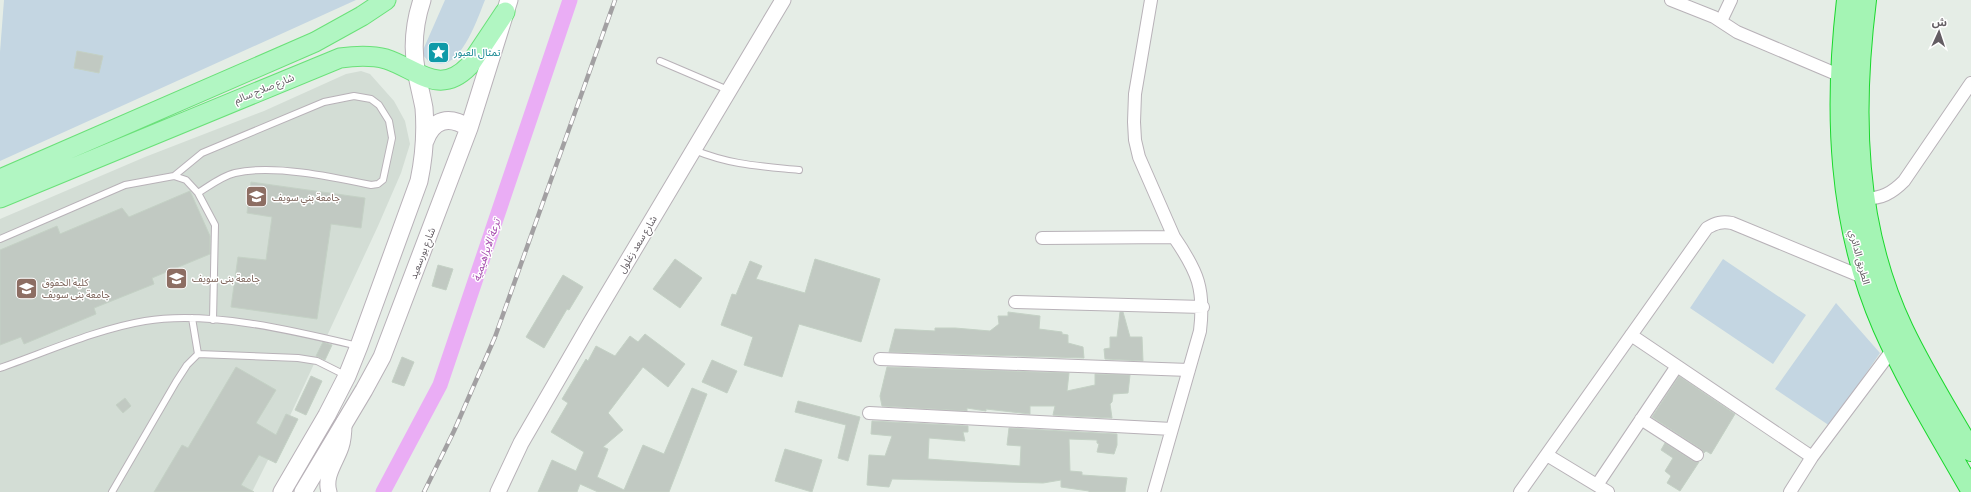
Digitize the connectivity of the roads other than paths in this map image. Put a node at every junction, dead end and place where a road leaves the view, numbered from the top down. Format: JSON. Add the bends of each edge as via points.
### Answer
{"nodes":[{"id":1,"x":386,"y":0,"type":"edge"},
{"id":2,"x":422,"y":0,"type":"edge"},
{"id":3,"x":783,"y":0,"type":"edge"},
{"id":4,"x":1151,"y":0,"type":"edge"},
{"id":5,"x":1670,"y":0,"type":"edge"},
{"id":6,"x":1731,"y":0,"type":"edge"},
{"id":7,"x":1847,"y":0,"type":"edge"},
{"id":8,"x":1866,"y":0,"type":"edge"},
{"id":9,"x":507,"y":6,"type":"edge"},
{"id":10,"x":1721,"y":21,"type":"junction"},
{"id":11,"x":660,"y":61,"type":"dead end"},
{"id":12,"x":417,"y":74,"type":"junction"},
{"id":13,"x":1841,"y":76,"type":"junction"},
{"id":14,"x":1971,"y":83,"type":"edge"},
{"id":15,"x":728,"y":90,"type":"junction"},
{"id":16,"x":469,"y":128,"type":"junction"},
{"id":17,"x":92,"y":139,"type":"junction"},
{"id":18,"x":425,"y":141,"type":"junction"},
{"id":19,"x":694,"y":150,"type":"junction"},
{"id":20,"x":799,"y":170,"type":"dead end"},
{"id":21,"x":174,"y":176,"type":"junction"},
{"id":22,"x":0,"y":179,"type":"edge"},
{"id":23,"x":39,"y":181,"type":"junction"},
{"id":24,"x":198,"y":193,"type":"junction"},
{"id":25,"x":0,"y":198,"type":"edge"},
{"id":26,"x":1864,"y":199,"type":"junction"},
{"id":27,"x":1860,"y":224,"type":"junction"},
{"id":28,"x":1174,"y":237,"type":"junction"},
{"id":29,"x":1042,"y":238,"type":"dead end"},
{"id":30,"x":0,"y":239,"type":"edge"},
{"id":31,"x":1867,"y":256,"type":"junction"},
{"id":32,"x":1865,"y":278,"type":"junction"},
{"id":33,"x":1015,"y":302,"type":"dead end"},
{"id":34,"x":1203,"y":307,"type":"junction"},
{"id":35,"x":192,"y":318,"type":"junction"},
{"id":36,"x":213,"y":320,"type":"junction"},
{"id":37,"x":1631,"y":335,"type":"junction"},
{"id":38,"x":360,"y":346,"type":"junction"},
{"id":39,"x":1893,"y":349,"type":"junction"},
{"id":40,"x":198,"y":354,"type":"junction"},
{"id":41,"x":880,"y":359,"type":"dead end"},
{"id":42,"x":1676,"y":366,"type":"junction"},
{"id":43,"x":0,"y":368,"type":"edge"},
{"id":44,"x":1189,"y":370,"type":"junction"},
{"id":45,"x":347,"y":376,"type":"junction"},
{"id":46,"x":869,"y":413,"type":"dead end"},
{"id":47,"x":1641,"y":419,"type":"junction"},
{"id":48,"x":344,"y":422,"type":"junction"},
{"id":49,"x":1172,"y":429,"type":"junction"},
{"id":50,"x":1971,"y":451,"type":"edge"},
{"id":51,"x":1696,"y":454,"type":"dead end"},
{"id":52,"x":1546,"y":455,"type":"junction"},
{"id":53,"x":1812,"y":457,"type":"junction"},
{"id":54,"x":1597,"y":485,"type":"junction"},
{"id":55,"x":1971,"y":490,"type":"edge"},
{"id":56,"x":112,"y":492,"type":"edge"},
{"id":57,"x":282,"y":492,"type":"edge"},
{"id":58,"x":303,"y":492,"type":"edge"},
{"id":59,"x":328,"y":492,"type":"edge"},
{"id":60,"x":498,"y":492,"type":"edge"},
{"id":61,"x":1154,"y":492,"type":"edge"},
{"id":62,"x":1520,"y":492,"type":"edge"},
{"id":63,"x":1608,"y":492,"type":"edge"},
{"id":64,"x":1790,"y":492,"type":"edge"}],
"edges":[{"from":1,"to":17,"type":"main road","name":"شارع صلاح سالم","via":[[315,42]]},
{"from":2,"to":12,"type":"main road","via":[[414,34]]},
{"from":3,"to":15,"type":"street","name":"شارع سعد زغلول"},
{"from":4,"to":28,"type":"street","via":[[1135,94],[1135,140],[1139,157]]},
{"from":5,"to":10,"type":"street"},
{"from":6,"to":10,"type":"street"},
{"from":7,"to":13,"type":"highway","name":"الطريق الدائري"},
{"from":8,"to":26,"type":"highway","name":"الطريق الدائري","via":[[1857,102],[1858,151]]},
{"from":9,"to":12,"type":"main road","name":"شارع صلاح سالم","via":[[469,66],[461,74],[441,81]]},
{"from":9,"to":16,"type":"main road","name":"شارع بورسعيد"},
{"from":10,"to":13,"type":"street","via":[[1737,32]]},
{"from":11,"to":15,"type":"lane"},
{"from":12,"to":18,"type":"main road","via":[[424,108]]},
{"from":12,"to":23,"type":"main road","name":"شارع صلاح سالم","via":[[396,63],[372,56],[335,59]]},
{"from":13,"to":27,"type":"highway","name":"الطريق الدائري","via":[[1842,153],[1846,200]]},
{"from":14,"to":26,"type":"street","via":[[1904,181],[1893,192],[1879,198]]},
{"from":15,"to":19,"type":"street","name":"شارع سعد زغلول"},
{"from":16,"to":18,"type":"main road","via":[[459,122],[448,120],[437,123],[429,131]]},
{"from":16,"to":48,"type":"main road","name":"شارع بورسعيد","via":[[382,357]]},
{"from":17,"to":22,"type":"main road","name":"شارع صلاح سالم"},
{"from":17,"to":23,"type":"main road","via":[[100,141],[100,150],[57,168]]},
{"from":18,"to":38,"type":"main road","via":[[414,200]]},
{"from":19,"to":20,"type":"lane","via":[[741,165]]},
{"from":19,"to":60,"type":"street","name":"شارع سعد زغلول","via":[[521,443]]},
{"from":21,"to":24,"type":"lane","via":[[186,180]]},
{"from":21,"to":24,"type":"lane","via":[[202,153],[324,102],[354,96],[371,99],[389,121],[392,138],[383,180],[378,184],[294,172],[252,170],[234,173]]},
{"from":21,"to":30,"type":"lane","via":[[125,185]]},
{"from":23,"to":25,"type":"main road","name":"شارع صلاح سالم"},
{"from":24,"to":36,"type":"lane","via":[[215,226]]},
{"from":26,"to":27,"type":"highway","name":"الطريق الدائري"},
{"from":27,"to":31,"type":"highway","name":"الطريق الدائري"},
{"from":28,"to":29,"type":"street"},
{"from":28,"to":34,"type":"street","via":[[1193,268],[1200,286]]},
{"from":31,"to":32,"type":"highway","name":"الطريق الدائري"},
{"from":31,"to":50,"type":"highway","name":"الطريق الدائري","via":[[1889,294],[1919,361]]},
{"from":32,"to":37,"type":"street","via":[[1722,221],[1707,228]]},
{"from":32,"to":39,"type":"highway","name":"الطريق الدائري"},
{"from":33,"to":34,"type":"street"},
{"from":34,"to":44,"type":"street","via":[[1200,331]]},
{"from":35,"to":36,"type":"lane"},
{"from":35,"to":40,"type":"lane"},
{"from":35,"to":43,"type":"lane","via":[[158,319],[129,324]]},
{"from":36,"to":38,"type":"lane","via":[[319,336]]},
{"from":37,"to":42,"type":"street"},
{"from":37,"to":52,"type":"street"},
{"from":38,"to":45,"type":"main road"},
{"from":39,"to":53,"type":"street"},
{"from":39,"to":55,"type":"highway","name":"الطريق الدائري"},
{"from":40,"to":45,"type":"lane","via":[[298,358],[317,361]]},
{"from":40,"to":56,"type":"lane","via":[[176,382]]},
{"from":41,"to":44,"type":"street"},
{"from":42,"to":47,"type":"street"},
{"from":42,"to":53,"type":"street"},
{"from":44,"to":49,"type":"street"},
{"from":45,"to":57,"type":"main road"},
{"from":46,"to":49,"type":"street"},
{"from":47,"to":51,"type":"street"},
{"from":47,"to":54,"type":"street"},
{"from":48,"to":58,"type":"main road","name":"شارع بورسعيد"},
{"from":48,"to":59,"type":"street","via":[[342,447],[327,479]]},
{"from":49,"to":61,"type":"street"},
{"from":52,"to":54,"type":"street"},
{"from":52,"to":62,"type":"street"},
{"from":53,"to":64,"type":"street"},
{"from":54,"to":63,"type":"street"}]}
